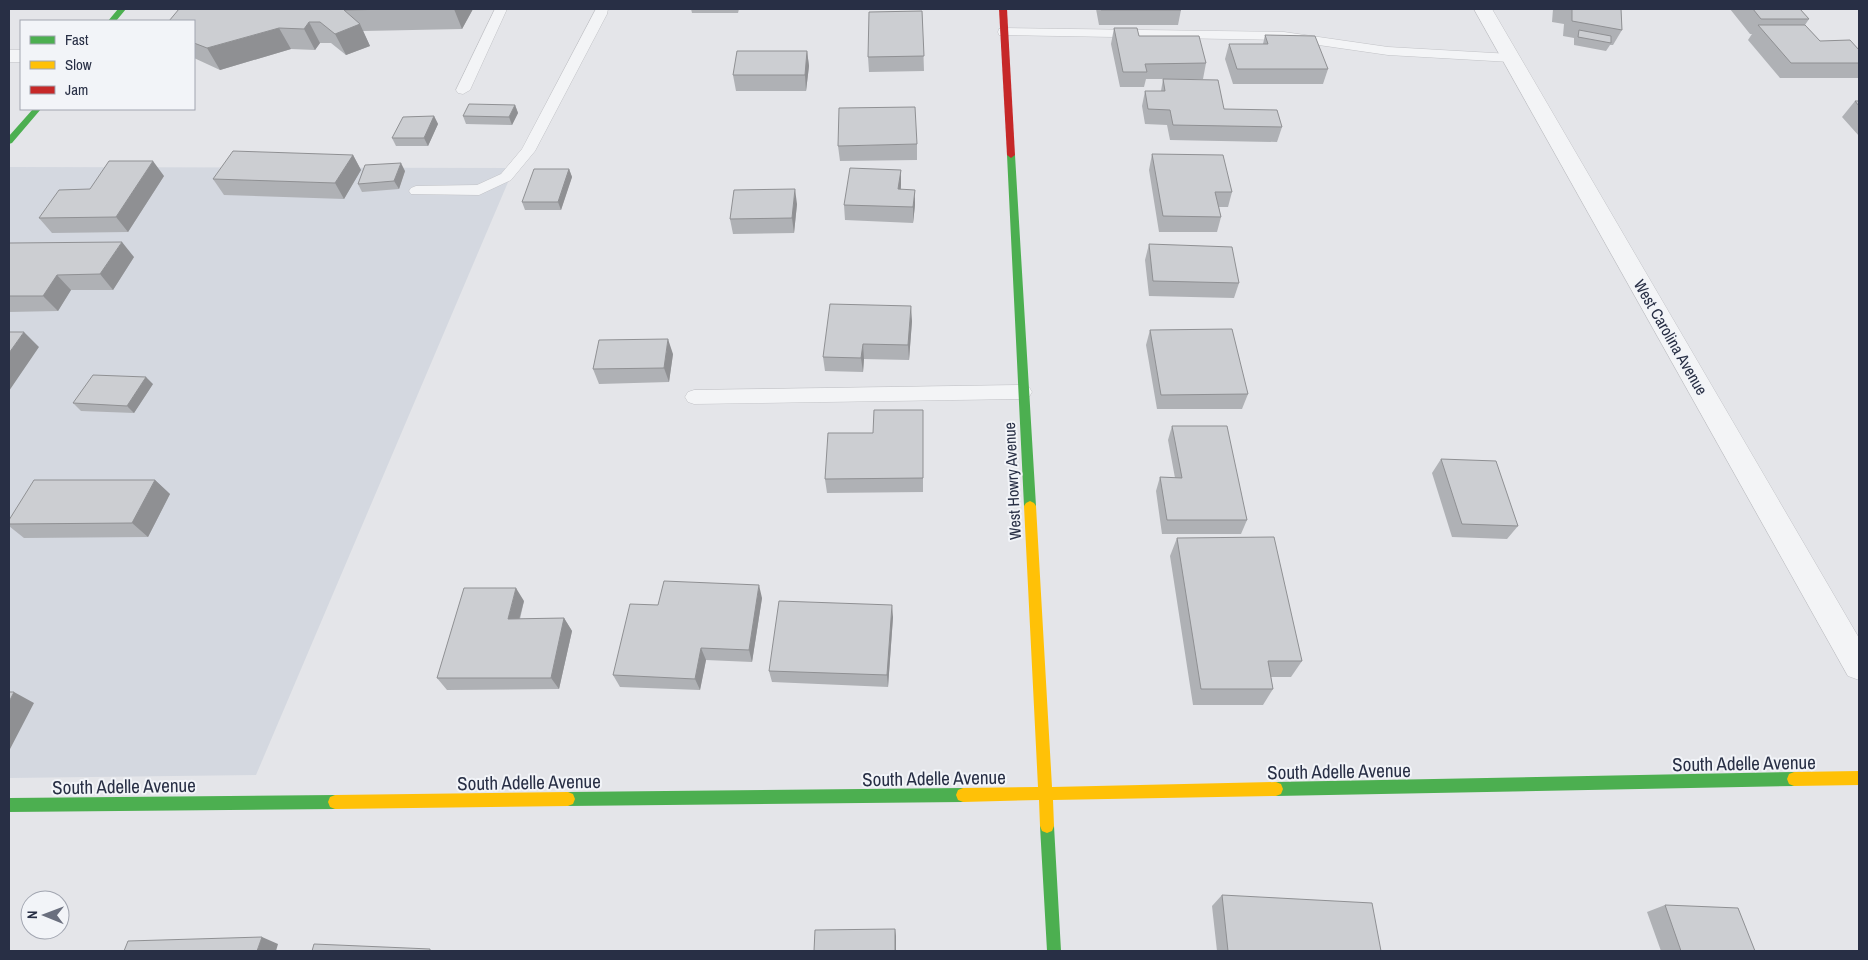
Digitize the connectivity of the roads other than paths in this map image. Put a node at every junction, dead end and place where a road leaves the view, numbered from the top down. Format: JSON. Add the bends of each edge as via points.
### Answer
{"nodes":[{"id":1,"x":122,"y":9,"type":"edge"},
{"id":2,"x":501,"y":9,"type":"edge"},
{"id":3,"x":602,"y":9,"type":"edge"},
{"id":4,"x":1003,"y":9,"type":"edge"},
{"id":5,"x":1483,"y":9,"type":"edge"},
{"id":6,"x":113,"y":20,"type":"edge"},
{"id":7,"x":1004,"y":32,"type":"junction"},
{"id":8,"x":1511,"y":58,"type":"junction"},
{"id":9,"x":463,"y":90,"type":"dead end"},
{"id":10,"x":36,"y":110,"type":"edge"},
{"id":11,"x":9,"y":141,"type":"edge"},
{"id":12,"x":416,"y":192,"type":"dead end"},
{"id":13,"x":1024,"y":392,"type":"junction"},
{"id":14,"x":694,"y":397,"type":"dead end"},
{"id":15,"x":1859,"y":666,"type":"edge"},
{"id":16,"x":1859,"y":778,"type":"edge"},
{"id":17,"x":1046,"y":794,"type":"junction"},
{"id":18,"x":9,"y":804,"type":"edge"},
{"id":19,"x":1054,"y":951,"type":"edge"}],
"edges":[{"from":1,"to":6,"type":"street"},
{"from":2,"to":9,"type":"lane"},
{"from":3,"to":12,"type":"lane","via":[[528,151],[506,177],[479,190]]},
{"from":4,"to":7,"type":"street","name":"West Howry Avenue"},
{"from":5,"to":8,"type":"street","name":"West Carolina Avenue"},
{"from":7,"to":8,"type":"lane","via":[[1284,36],[1388,51]]},
{"from":7,"to":13,"type":"street","name":"West Howry Avenue"},
{"from":8,"to":15,"type":"street","name":"West Carolina Avenue"},
{"from":10,"to":11,"type":"street"},
{"from":13,"to":14,"type":"lane"},
{"from":13,"to":17,"type":"street","name":"West Howry Avenue"},
{"from":16,"to":17,"type":"street","name":"South Adelle Avenue"},
{"from":17,"to":18,"type":"street","name":"South Adelle Avenue"},
{"from":17,"to":19,"type":"street","name":"West Howry Avenue"}]}
